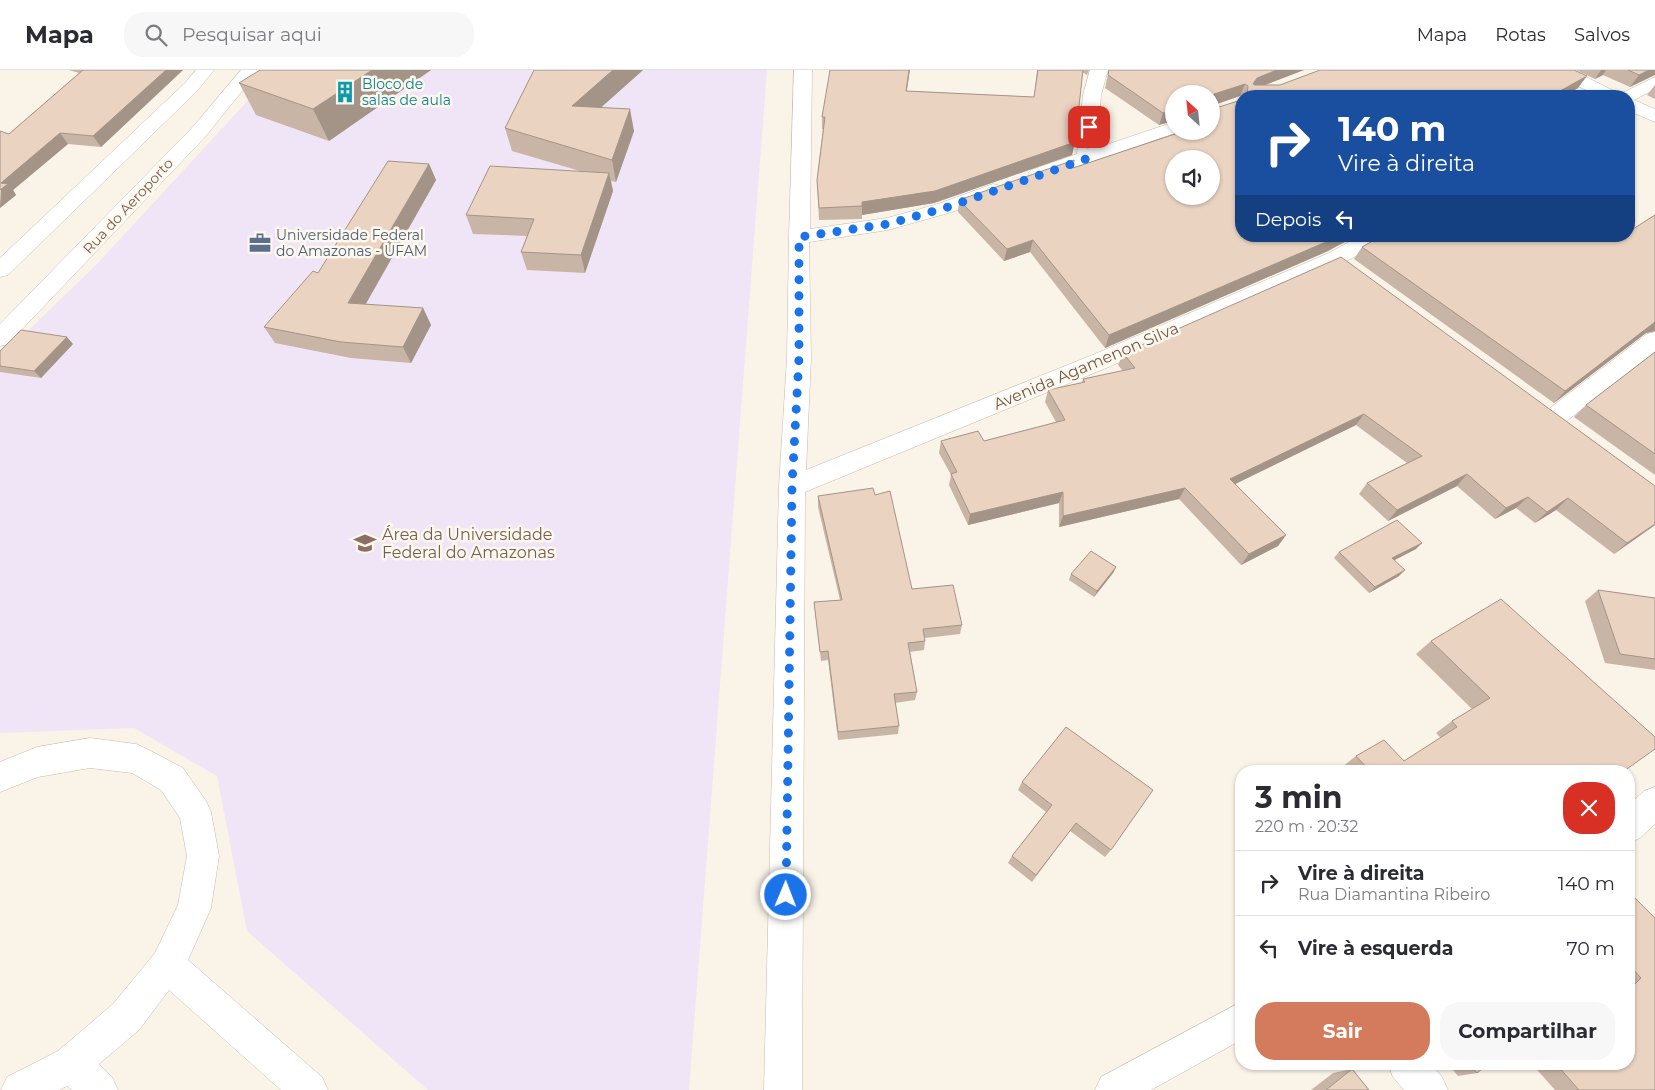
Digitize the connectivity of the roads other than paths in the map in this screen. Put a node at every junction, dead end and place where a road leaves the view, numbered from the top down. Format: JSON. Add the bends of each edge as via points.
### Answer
{"nodes":[{"id":1,"x":205,"y":70,"type":"edge"},
{"id":2,"x":250,"y":70,"type":"edge"},
{"id":3,"x":803,"y":70,"type":"edge"},
{"id":4,"x":1099,"y":70,"type":"edge"},
{"id":5,"x":1558,"y":70,"type":"edge"},
{"id":6,"x":1655,"y":82,"type":"edge"},
{"id":7,"x":1600,"y":90,"type":"edge"},
{"id":8,"x":1635,"y":92,"type":"edge"},
{"id":9,"x":1635,"y":107,"type":"edge"},
{"id":10,"x":1655,"y":116,"type":"edge"},
{"id":11,"x":145,"y":130,"type":"junction"},
{"id":12,"x":1165,"y":131,"type":"edge"},
{"id":13,"x":198,"y":133,"type":"junction"},
{"id":14,"x":1086,"y":159,"type":"junction"},
{"id":15,"x":799,"y":237,"type":"junction"},
{"id":16,"x":1369,"y":242,"type":"edge"},
{"id":17,"x":0,"y":270,"type":"edge"},
{"id":18,"x":0,"y":338,"type":"edge"},
{"id":19,"x":1655,"y":340,"type":"edge"},
{"id":20,"x":1555,"y":417,"type":"edge"},
{"id":21,"x":792,"y":486,"type":"junction"},
{"id":22,"x":0,"y":777,"type":"edge"},
{"id":23,"x":1655,"y":802,"type":"edge"},
{"id":24,"x":1635,"y":821,"type":"edge"},
{"id":25,"x":167,"y":965,"type":"junction"},
{"id":26,"x":1235,"y":1023,"type":"edge"},
{"id":27,"x":71,"y":1064,"type":"junction"},
{"id":28,"x":1411,"y":1070,"type":"edge"},
{"id":29,"x":20,"y":1090,"type":"edge"},
{"id":30,"x":99,"y":1090,"type":"edge"},
{"id":31,"x":309,"y":1090,"type":"edge"},
{"id":32,"x":782,"y":1090,"type":"edge"},
{"id":33,"x":1114,"y":1090,"type":"edge"},
{"id":34,"x":1429,"y":1090,"type":"edge"}],
"edges":[{"from":1,"to":11,"type":"street","via":[[191,88]]},
{"from":2,"to":13,"type":"street","name":"Rua do Aeroporto"},
{"from":3,"to":15,"type":"street"},
{"from":4,"to":14,"type":"street","via":[[1092,95]]},
{"from":5,"to":7,"type":"street"},
{"from":6,"to":8,"type":"street"},
{"from":9,"to":10,"type":"street"},
{"from":11,"to":13,"type":"street"},
{"from":11,"to":17,"type":"street"},
{"from":12,"to":14,"type":"street"},
{"from":13,"to":18,"type":"street","name":"Rua do Aeroporto"},
{"from":14,"to":15,"type":"street","via":[[945,208],[888,224]]},
{"from":15,"to":21,"type":"street","via":[[799,358]]},
{"from":16,"to":21,"type":"street","name":"Avenida Agamenon Silva","via":[[1344,264]]},
{"from":19,"to":20,"type":"street"},
{"from":21,"to":32,"type":"street"},
{"from":22,"to":25,"type":"street","via":[[37,762],[90,753],[136,759],[172,778],[195,812],[204,856],[194,908]]},
{"from":23,"to":24,"type":"street"},
{"from":25,"to":27,"type":"street","via":[[126,1018]]},
{"from":25,"to":31,"type":"street"},
{"from":26,"to":33,"type":"street"},
{"from":27,"to":29,"type":"street"},
{"from":27,"to":30,"type":"street"},
{"from":28,"to":34,"type":"street"}]}
